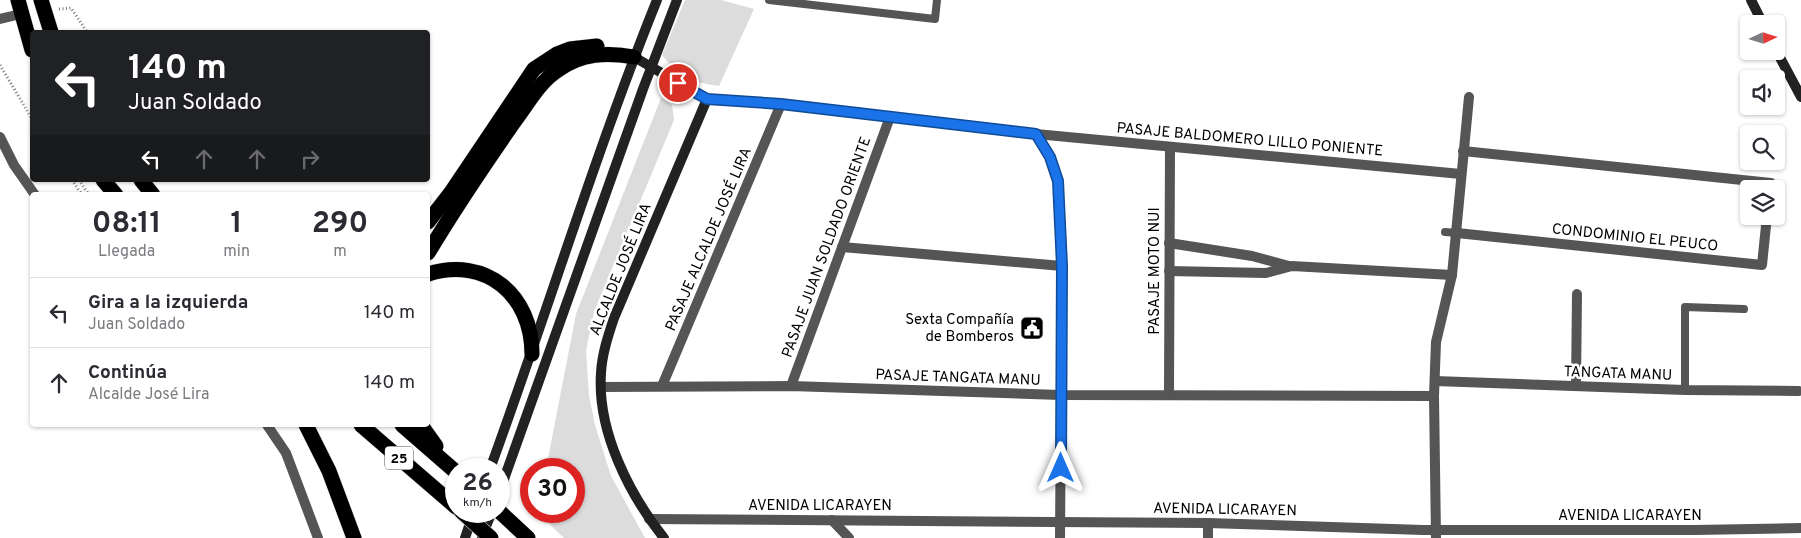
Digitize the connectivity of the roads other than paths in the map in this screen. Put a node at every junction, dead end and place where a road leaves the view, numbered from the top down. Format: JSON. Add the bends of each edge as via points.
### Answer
{"nodes":[{"id":1,"x":41,"y":0,"type":"edge"},
{"id":2,"x":657,"y":0,"type":"edge"},
{"id":3,"x":677,"y":0,"type":"edge"},
{"id":4,"x":769,"y":0,"type":"edge"},
{"id":5,"x":937,"y":0,"type":"edge"},
{"id":6,"x":1752,"y":0,"type":"edge"},
{"id":7,"x":842,"y":4,"type":"edge"},
{"id":8,"x":20,"y":7,"type":"edge"},
{"id":9,"x":1759,"y":15,"type":"edge"},
{"id":10,"x":0,"y":18,"type":"edge"},
{"id":11,"x":50,"y":30,"type":"edge"},
{"id":12,"x":30,"y":43,"type":"edge"},
{"id":13,"x":634,"y":56,"type":"junction"},
{"id":14,"x":1781,"y":60,"type":"edge"},
{"id":15,"x":651,"y":67,"type":"junction"},
{"id":16,"x":1469,"y":97,"type":"dead end"},
{"id":17,"x":1801,"y":97,"type":"edge"},
{"id":18,"x":707,"y":99,"type":"junction"},
{"id":19,"x":781,"y":104,"type":"junction"},
{"id":20,"x":890,"y":117,"type":"junction"},
{"id":21,"x":1036,"y":134,"type":"junction"},
{"id":22,"x":0,"y":137,"type":"edge"},
{"id":23,"x":1170,"y":147,"type":"junction"},
{"id":24,"x":1463,"y":151,"type":"junction"},
{"id":25,"x":1461,"y":174,"type":"junction"},
{"id":26,"x":1742,"y":180,"type":"edge"},
{"id":27,"x":105,"y":182,"type":"edge"},
{"id":28,"x":143,"y":182,"type":"edge"},
{"id":29,"x":34,"y":192,"type":"edge"},
{"id":30,"x":113,"y":192,"type":"edge"},
{"id":31,"x":151,"y":192,"type":"edge"},
{"id":32,"x":430,"y":219,"type":"edge"},
{"id":33,"x":1766,"y":225,"type":"edge"},
{"id":34,"x":1445,"y":232,"type":"dead end"},
{"id":35,"x":1457,"y":233,"type":"junction"},
{"id":36,"x":1169,"y":243,"type":"junction"},
{"id":37,"x":842,"y":247,"type":"junction"},
{"id":38,"x":430,"y":250,"type":"edge"},
{"id":39,"x":1062,"y":266,"type":"junction"},
{"id":40,"x":1292,"y":266,"type":"junction"},
{"id":41,"x":1169,"y":271,"type":"junction"},
{"id":42,"x":430,"y":273,"type":"edge"},
{"id":43,"x":1452,"y":275,"type":"junction"},
{"id":44,"x":1577,"y":294,"type":"dead end"},
{"id":45,"x":1744,"y":309,"type":"dead end"},
{"id":46,"x":532,"y":354,"type":"junction"},
{"id":47,"x":1435,"y":381,"type":"junction"},
{"id":48,"x":662,"y":386,"type":"junction"},
{"id":49,"x":791,"y":386,"type":"junction"},
{"id":50,"x":1576,"y":386,"type":"junction"},
{"id":51,"x":601,"y":387,"type":"junction"},
{"id":52,"x":1685,"y":390,"type":"junction"},
{"id":53,"x":1799,"y":391,"type":"dead end"},
{"id":54,"x":1169,"y":394,"type":"junction"},
{"id":55,"x":1060,"y":395,"type":"junction"},
{"id":56,"x":1434,"y":396,"type":"junction"},
{"id":57,"x":269,"y":427,"type":"edge"},
{"id":58,"x":307,"y":427,"type":"edge"},
{"id":59,"x":364,"y":427,"type":"edge"},
{"id":60,"x":404,"y":427,"type":"edge"},
{"id":61,"x":422,"y":427,"type":"edge"},
{"id":62,"x":445,"y":458,"type":"edge"},
{"id":63,"x":494,"y":458,"type":"edge"},
{"id":64,"x":445,"y":462,"type":"edge"},
{"id":65,"x":510,"y":462,"type":"edge"},
{"id":66,"x":445,"y":497,"type":"edge"},
{"id":67,"x":649,"y":519,"type":"junction"},
{"id":68,"x":832,"y":520,"type":"junction"},
{"id":69,"x":510,"y":521,"type":"edge"},
{"id":70,"x":1061,"y":522,"type":"junction"},
{"id":71,"x":470,"y":523,"type":"edge"},
{"id":72,"x":474,"y":523,"type":"edge"},
{"id":73,"x":487,"y":523,"type":"edge"},
{"id":74,"x":1208,"y":523,"type":"junction"},
{"id":75,"x":1801,"y":528,"type":"edge"},
{"id":76,"x":1435,"y":534,"type":"edge"},
{"id":77,"x":1691,"y":534,"type":"edge"},
{"id":78,"x":318,"y":538,"type":"edge"},
{"id":79,"x":354,"y":538,"type":"edge"},
{"id":80,"x":464,"y":538,"type":"edge"},
{"id":81,"x":481,"y":538,"type":"edge"},
{"id":82,"x":491,"y":538,"type":"edge"},
{"id":83,"x":528,"y":538,"type":"edge"},
{"id":84,"x":664,"y":538,"type":"edge"},
{"id":85,"x":849,"y":538,"type":"edge"},
{"id":86,"x":1060,"y":538,"type":"edge"},
{"id":87,"x":1208,"y":538,"type":"edge"}],
"edges":[{"from":1,"to":11,"type":"highway"},
{"from":2,"to":13,"type":"street"},
{"from":3,"to":15,"type":"street"},
{"from":4,"to":7,"type":"lane"},
{"from":5,"to":7,"type":"lane","via":[[935,19]]},
{"from":6,"to":9,"type":"street"},
{"from":8,"to":10,"type":"street"},
{"from":8,"to":12,"type":"highway"},
{"from":13,"to":15,"type":"street"},
{"from":13,"to":32,"type":"highway","via":[[610,47],[583,47],[557,54],[534,68]]},
{"from":13,"to":38,"type":"highway","via":[[594,54],[569,63],[547,78],[470,185]]},
{"from":13,"to":46,"type":"street"},
{"from":14,"to":17,"type":"street"},
{"from":15,"to":18,"type":"street"},
{"from":15,"to":65,"type":"street"},
{"from":16,"to":24,"type":"street"},
{"from":18,"to":19,"type":"street","name":"PASAJE BALDOMERO LILLO PONIENTE"},
{"from":18,"to":51,"type":"street","name":"ALCALDE JOSÉ LIRA","via":[[608,336],[603,354]]},
{"from":19,"to":20,"type":"street","name":"PASAJE BALDOMERO LILLO PONIENTE"},
{"from":19,"to":48,"type":"street","name":"PASAJE ALCALDE JOSÉ LIRA"},
{"from":20,"to":21,"type":"street","name":"PASAJE BALDOMERO LILLO PONIENTE"},
{"from":20,"to":37,"type":"street","name":"PASAJE JUAN SOLDADO ORIENTE"},
{"from":21,"to":23,"type":"street","name":"PASAJE BALDOMERO LILLO PONIENTE"},
{"from":21,"to":39,"type":"street","via":[[1050,157],[1058,181]]},
{"from":22,"to":29,"type":"street","via":[[14,165]]},
{"from":23,"to":25,"type":"street","name":"PASAJE BALDOMERO LILLO PONIENTE"},
{"from":23,"to":36,"type":"street","name":"PASAJE MOTO NUI"},
{"from":24,"to":25,"type":"street"},
{"from":24,"to":26,"type":"street"},
{"from":25,"to":35,"type":"street"},
{"from":27,"to":30,"type":"highway"},
{"from":28,"to":31,"type":"highway"},
{"from":33,"to":35,"type":"street","name":"CONDOMINIO EL PEUCO","via":[[1762,265]]},
{"from":34,"to":35,"type":"lane"},
{"from":35,"to":43,"type":"street"},
{"from":36,"to":40,"type":"street"},
{"from":36,"to":41,"type":"street","name":"PASAJE MOTO NUI"},
{"from":37,"to":39,"type":"street"},
{"from":37,"to":49,"type":"street","name":"PASAJE JUAN SOLDADO ORIENTE"},
{"from":39,"to":55,"type":"street"},
{"from":40,"to":41,"type":"street","via":[[1266,273]]},
{"from":40,"to":43,"type":"street"},
{"from":41,"to":54,"type":"street","name":"PASAJE MOTO NUI"},
{"from":42,"to":46,"type":"highway","via":[[466,270],[492,278],[503,286],[527,318]]},
{"from":43,"to":47,"type":"street","via":[[1436,342]]},
{"from":44,"to":50,"type":"street"},
{"from":45,"to":52,"type":"lane","via":[[1685,307]]},
{"from":46,"to":63,"type":"street"},
{"from":47,"to":50,"type":"street","name":"TANGATA MANU"},
{"from":47,"to":56,"type":"street"},
{"from":48,"to":49,"type":"street","name":"PASAJE TANGATA MANU"},
{"from":48,"to":51,"type":"street","name":"PASAJE TANGATA MANU"},
{"from":49,"to":55,"type":"street","name":"PASAJE TANGATA MANU"},
{"from":50,"to":52,"type":"street","name":"TANGATA MANU"},
{"from":51,"to":67,"type":"street","name":"ALCALDE JOSÉ LIRA","via":[[614,448]]},
{"from":52,"to":53,"type":"street","name":"TANGATA MANU"},
{"from":54,"to":55,"type":"street","name":"PASAJE TANGATA MANU"},
{"from":54,"to":56,"type":"street","name":"PASAJE TANGATA MANU"},
{"from":55,"to":70,"type":"street"},
{"from":56,"to":76,"type":"street"},
{"from":57,"to":78,"type":"street","via":[[286,453]]},
{"from":58,"to":79,"type":"highway","via":[[333,478]]},
{"from":59,"to":66,"type":"highway","number":"25"},
{"from":60,"to":64,"type":"highway","number":"25"},
{"from":61,"to":62,"type":"highway"},
{"from":67,"to":68,"type":"street","name":"AVENIDA LICARAYEN"},
{"from":67,"to":84,"type":"street","name":"ALCALDE JOSÉ LIRA"},
{"from":68,"to":70,"type":"street","name":"AVENIDA LICARAYEN"},
{"from":68,"to":85,"type":"street"},
{"from":69,"to":83,"type":"highway"},
{"from":70,"to":74,"type":"street","name":"AVENIDA LICARAYEN"},
{"from":70,"to":86,"type":"street"},
{"from":71,"to":80,"type":"street"},
{"from":72,"to":82,"type":"highway","bridge":true},
{"from":73,"to":81,"type":"street"},
{"from":74,"to":76,"type":"street","name":"AVENIDA LICARAYEN"},
{"from":74,"to":87,"type":"street"},
{"from":75,"to":77,"type":"street","name":"AVENIDA LICARAYEN"},
{"from":76,"to":77,"type":"street","name":"AVENIDA LICARAYEN"}]}
